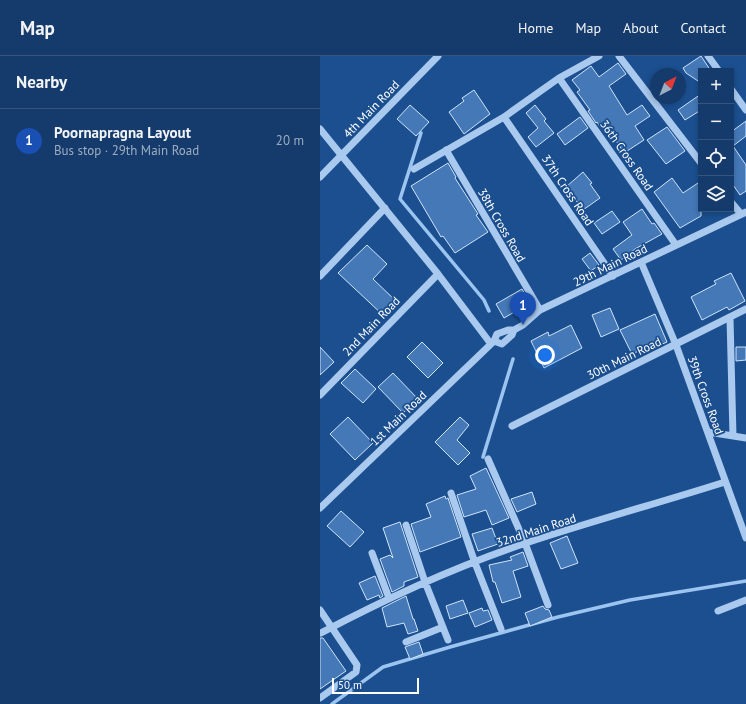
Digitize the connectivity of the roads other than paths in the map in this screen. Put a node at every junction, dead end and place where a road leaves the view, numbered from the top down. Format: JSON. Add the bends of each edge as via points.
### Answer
{"nodes":[{"id":1,"x":438,"y":56,"type":"edge"},
{"id":2,"x":599,"y":56,"type":"edge"},
{"id":3,"x":619,"y":56,"type":"edge"},
{"id":4,"x":708,"y":56,"type":"edge"},
{"id":5,"x":717,"y":68,"type":"edge"},
{"id":6,"x":559,"y":78,"type":"junction"},
{"id":7,"x":734,"y":92,"type":"edge"},
{"id":8,"x":746,"y":110,"type":"edge"},
{"id":9,"x":504,"y":117,"type":"junction"},
{"id":10,"x":320,"y":129,"type":"edge"},
{"id":11,"x":446,"y":150,"type":"junction"},
{"id":12,"x":341,"y":155,"type":"junction"},
{"id":13,"x":698,"y":159,"type":"edge"},
{"id":14,"x":414,"y":169,"type":"dead end"},
{"id":15,"x":320,"y":177,"type":"edge"},
{"id":16,"x":734,"y":205,"type":"edge"},
{"id":17,"x":385,"y":208,"type":"junction"},
{"id":18,"x":743,"y":213,"type":"edge"},
{"id":19,"x":676,"y":245,"type":"junction"},
{"id":20,"x":641,"y":262,"type":"junction"},
{"id":21,"x":438,"y":274,"type":"junction"},
{"id":22,"x":320,"y":276,"type":"edge"},
{"id":23,"x":613,"y":276,"type":"junction"},
{"id":24,"x":746,"y":309,"type":"edge"},
{"id":25,"x":540,"y":310,"type":"junction"},
{"id":26,"x":730,"y":318,"type":"junction"},
{"id":27,"x":493,"y":342,"type":"junction"},
{"id":28,"x":676,"y":345,"type":"junction"},
{"id":29,"x":320,"y":394,"type":"edge"},
{"id":30,"x":512,"y":426,"type":"dead end"},
{"id":31,"x":708,"y":432,"type":"junction"},
{"id":32,"x":733,"y":436,"type":"junction"},
{"id":33,"x":746,"y":438,"type":"edge"},
{"id":34,"x":488,"y":459,"type":"dead end"},
{"id":35,"x":725,"y":482,"type":"junction"},
{"id":36,"x":452,"y":493,"type":"dead end"},
{"id":37,"x":320,"y":508,"type":"edge"},
{"id":38,"x":406,"y":525,"type":"dead end"},
{"id":39,"x":746,"y":538,"type":"edge"},
{"id":40,"x":525,"y":543,"type":"junction"},
{"id":41,"x":372,"y":553,"type":"dead end"},
{"id":42,"x":474,"y":563,"type":"junction"},
{"id":43,"x":425,"y":582,"type":"junction"},
{"id":44,"x":389,"y":598,"type":"junction"},
{"id":45,"x":746,"y":600,"type":"edge"},
{"id":46,"x":548,"y":605,"type":"dead end"},
{"id":47,"x":320,"y":610,"type":"edge"},
{"id":48,"x":718,"y":611,"type":"dead end"},
{"id":49,"x":332,"y":627,"type":"junction"},
{"id":50,"x":442,"y":627,"type":"junction"},
{"id":51,"x":501,"y":628,"type":"dead end"},
{"id":52,"x":321,"y":633,"type":"edge"},
{"id":53,"x":448,"y":640,"type":"dead end"},
{"id":54,"x":406,"y":642,"type":"dead end"},
{"id":55,"x":320,"y":698,"type":"edge"}],
"edges":[{"from":1,"to":12,"type":"street","name":"4th Main Road"},
{"from":2,"to":6,"type":"street"},
{"from":3,"to":13,"type":"street"},
{"from":4,"to":5,"type":"street"},
{"from":6,"to":9,"type":"street"},
{"from":6,"to":19,"type":"street","name":"36th Cross Road"},
{"from":7,"to":8,"type":"street"},
{"from":9,"to":11,"type":"street"},
{"from":9,"to":23,"type":"street","name":"37th Cross Road"},
{"from":10,"to":12,"type":"street"},
{"from":11,"to":14,"type":"street"},
{"from":11,"to":25,"type":"street","name":"38th Cross Road"},
{"from":12,"to":15,"type":"street","name":"4th Main Road"},
{"from":12,"to":17,"type":"street"},
{"from":16,"to":18,"type":"street"},
{"from":17,"to":21,"type":"street"},
{"from":17,"to":22,"type":"street"},
{"from":18,"to":19,"type":"street","name":"29th Main Road"},
{"from":19,"to":20,"type":"street","name":"29th Main Road"},
{"from":20,"to":23,"type":"street","name":"29th Main Road"},
{"from":20,"to":28,"type":"street","name":"39th Cross Road"},
{"from":21,"to":27,"type":"street"},
{"from":21,"to":29,"type":"street","name":"2nd Main Road"},
{"from":23,"to":25,"type":"street","name":"29th Main Road"},
{"from":24,"to":26,"type":"street","name":"30th Main Road"},
{"from":25,"to":27,"type":"street","name":"29th Main Road","via":[[514,330],[502,344]]},
{"from":26,"to":28,"type":"street","name":"30th Main Road"},
{"from":26,"to":32,"type":"street"},
{"from":27,"to":37,"type":"street","name":"1st Main Road"},
{"from":28,"to":30,"type":"street","name":"30th Main Road"},
{"from":28,"to":31,"type":"street","name":"39th Cross Road"},
{"from":31,"to":32,"type":"street"},
{"from":31,"to":35,"type":"street","name":"39th Cross Road"},
{"from":32,"to":33,"type":"street"},
{"from":34,"to":40,"type":"street"},
{"from":35,"to":39,"type":"street","name":"39th Cross Road"},
{"from":35,"to":40,"type":"street","name":"32nd Main Road"},
{"from":36,"to":42,"type":"street"},
{"from":38,"to":43,"type":"street"},
{"from":40,"to":42,"type":"street","name":"32nd Main Road"},
{"from":40,"to":46,"type":"street"},
{"from":41,"to":44,"type":"street"},
{"from":42,"to":43,"type":"street","name":"32nd Main Road"},
{"from":42,"to":51,"type":"street"},
{"from":43,"to":44,"type":"street","name":"32nd Main Road"},
{"from":43,"to":50,"type":"street"},
{"from":44,"to":49,"type":"street","name":"32nd Main Road"},
{"from":45,"to":48,"type":"street"},
{"from":47,"to":49,"type":"street"},
{"from":49,"to":52,"type":"street","name":"32nd Main Road"},
{"from":49,"to":55,"type":"street","via":[[358,669]]},
{"from":50,"to":53,"type":"street"},
{"from":50,"to":54,"type":"street"}]}
